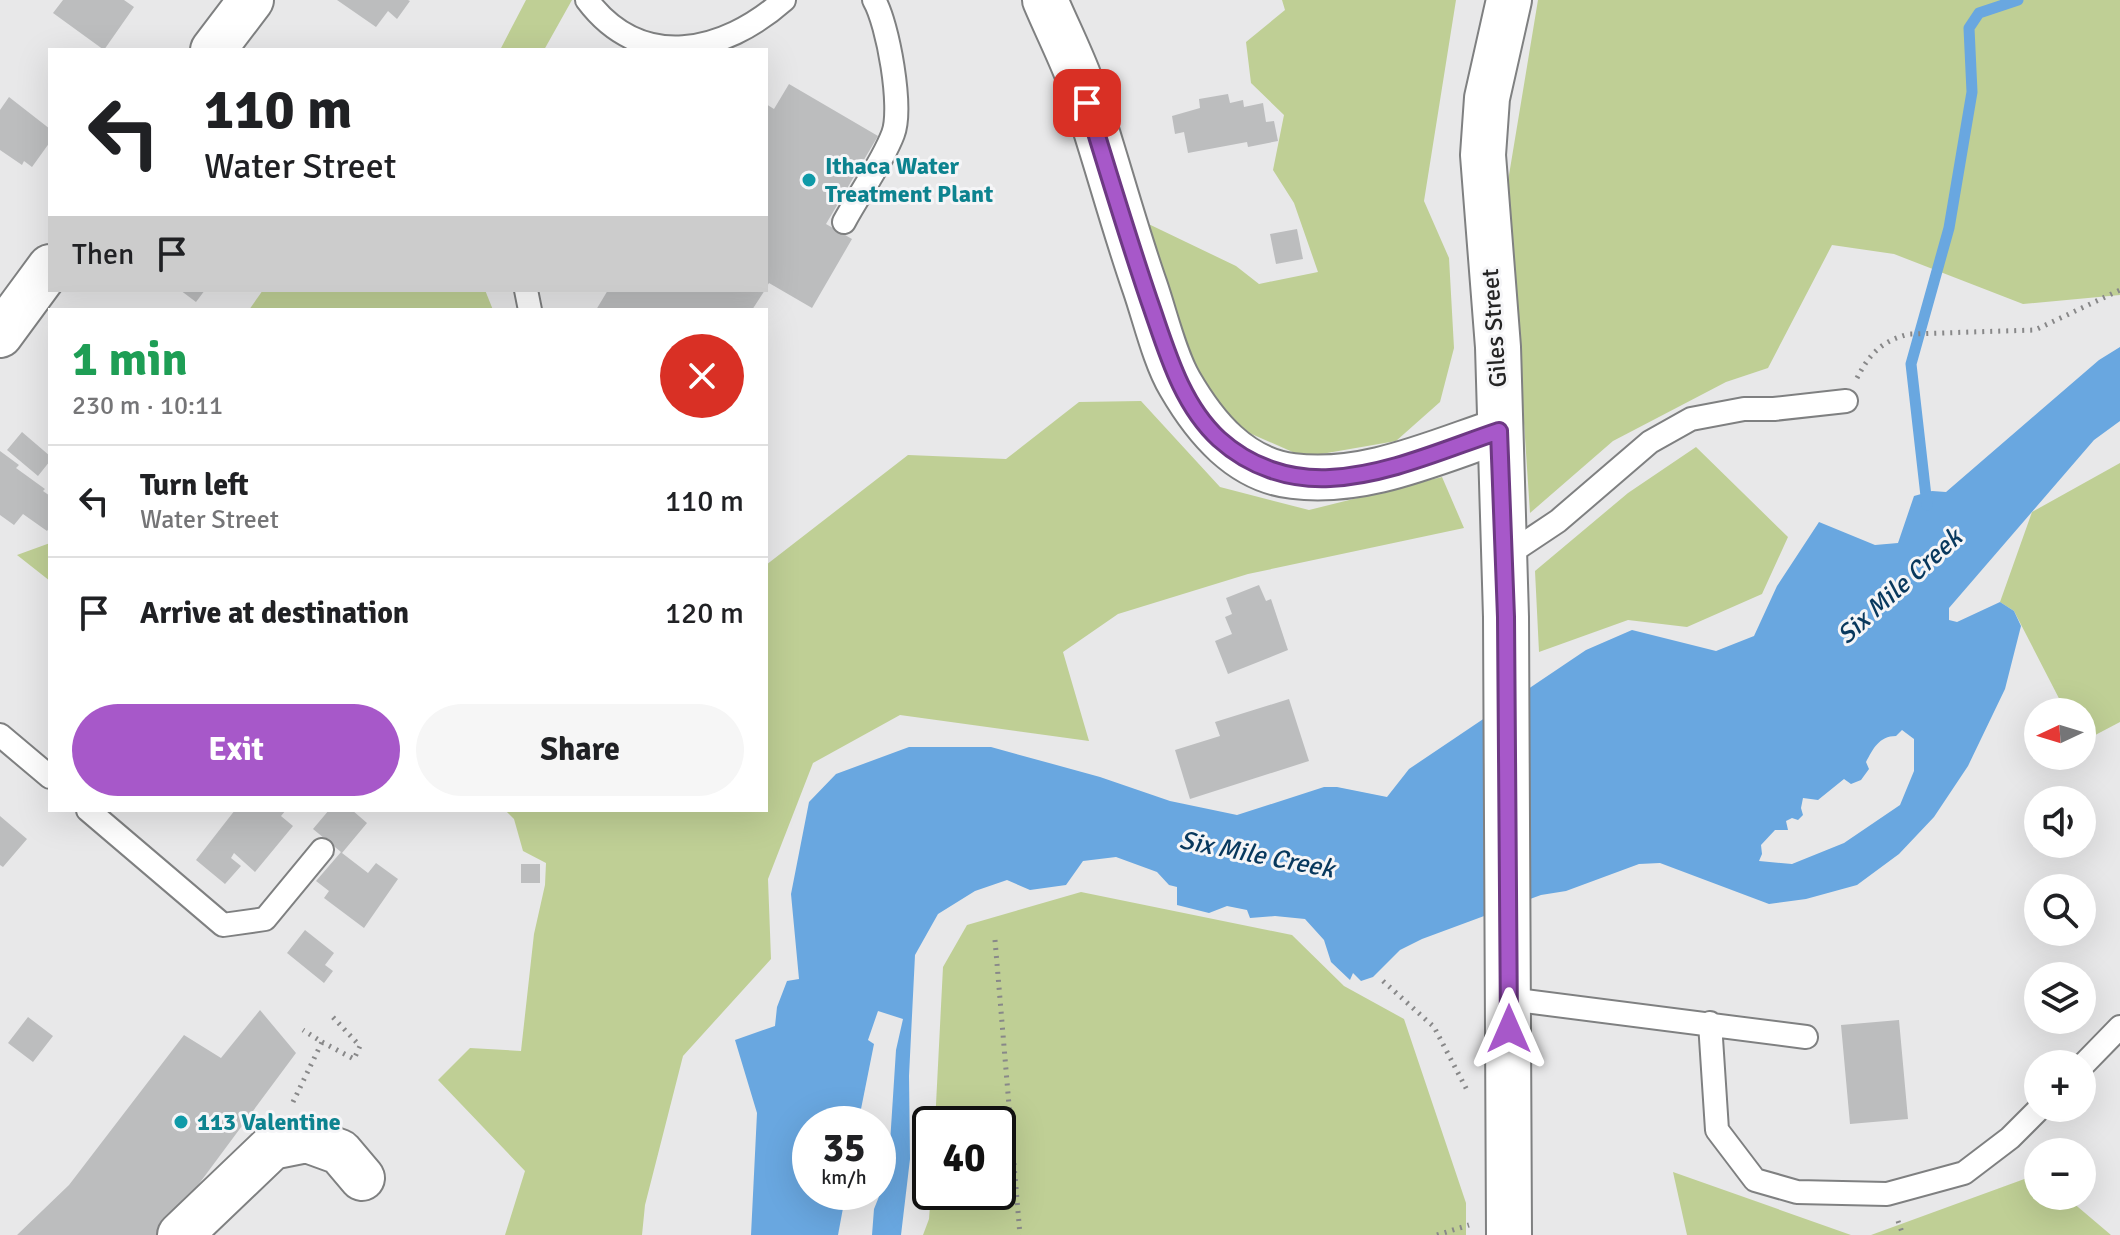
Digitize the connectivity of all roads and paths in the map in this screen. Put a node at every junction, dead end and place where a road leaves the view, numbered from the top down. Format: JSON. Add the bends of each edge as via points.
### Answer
{"nodes":[{"id":1,"x":251,"y":0,"type":"edge"},
{"id":2,"x":587,"y":0,"type":"edge"},
{"id":3,"x":784,"y":0,"type":"edge"},
{"id":4,"x":874,"y":0,"type":"edge"},
{"id":5,"x":1045,"y":0,"type":"edge"},
{"id":6,"x":1509,"y":0,"type":"edge"},
{"id":7,"x":633,"y":45,"type":"edge"},
{"id":8,"x":215,"y":48,"type":"edge"},
{"id":9,"x":656,"y":48,"type":"edge"},
{"id":10,"x":678,"y":48,"type":"edge"},
{"id":11,"x":844,"y":222,"type":"dead end"},
{"id":12,"x":48,"y":270,"type":"edge"},
{"id":13,"x":2120,"y":290,"type":"edge"},
{"id":14,"x":0,"y":335,"type":"edge"},
{"id":15,"x":1846,"y":401,"type":"joint"},
{"id":16,"x":1499,"y":431,"type":"junction"},
{"id":17,"x":1504,"y":557,"type":"junction"},
{"id":18,"x":0,"y":735,"type":"edge"},
{"id":19,"x":48,"y":775,"type":"edge"},
{"id":20,"x":90,"y":812,"type":"edge"},
{"id":21,"x":322,"y":850,"type":"dead end"},
{"id":22,"x":995,"y":940,"type":"dead end"},
{"id":23,"x":1383,"y":981,"type":"dead end"},
{"id":24,"x":1509,"y":988,"type":"junction"},
{"id":25,"x":330,"y":1014,"type":"dead end"},
{"id":26,"x":1710,"y":1023,"type":"junction"},
{"id":27,"x":2120,"y":1027,"type":"edge"},
{"id":28,"x":303,"y":1030,"type":"dead end"},
{"id":29,"x":1806,"y":1037,"type":"dead end"},
{"id":30,"x":322,"y":1042,"type":"junction"},
{"id":31,"x":2096,"y":1052,"type":"edge"},
{"id":32,"x":1471,"y":1098,"type":"dead end"},
{"id":33,"x":2026,"y":1122,"type":"edge"},
{"id":34,"x":272,"y":1147,"type":"junction"},
{"id":35,"x":362,"y":1178,"type":"dead end"},
{"id":36,"x":1495,"y":1228,"type":"edge"},
{"id":37,"x":180,"y":1235,"type":"edge"},
{"id":38,"x":1020,"y":1235,"type":"edge"},
{"id":39,"x":1437,"y":1235,"type":"edge"}],
"edges":[{"from":1,"to":8,"type":"main road"},
{"from":2,"to":7,"type":"lane"},
{"from":3,"to":10,"type":"lane","via":[[725,37]]},
{"from":4,"to":11,"type":"lane","via":[[896,89],[894,132]]},
{"from":5,"to":16,"type":"main road","via":[[1078,76],[1178,381],[1217,438],[1263,468],[1329,478],[1395,465]]},
{"from":6,"to":16,"type":"main road","name":"Giles Street","via":[[1487,98],[1483,155]]},
{"from":7,"to":9,"type":"lane"},
{"from":12,"to":14,"type":"main road"},
{"from":13,"to":15,"type":"path","via":[[2035,330],[1889,339],[1865,363]]},
{"from":15,"to":17,"type":"lane","via":[[1691,419],[1650,442],[1558,521]]},
{"from":16,"to":17,"type":"main road","name":"Giles Street"},
{"from":17,"to":24,"type":"main road","name":"Giles Street"},
{"from":18,"to":19,"type":"lane"},
{"from":20,"to":21,"type":"lane","via":[[223,925],[265,919]]},
{"from":22,"to":38,"type":"path"},
{"from":23,"to":32,"type":"path","via":[[1434,1027]]},
{"from":24,"to":26,"type":"lane"},
{"from":24,"to":36,"type":"main road","name":"Giles Street"},
{"from":25,"to":30,"type":"path","via":[[360,1046],[354,1059]]},
{"from":26,"to":29,"type":"lane"},
{"from":26,"to":33,"type":"lane","via":[[1717,1130],[1755,1180],[1797,1192],[1887,1194],[1964,1173]]},
{"from":27,"to":31,"type":"lane"},
{"from":28,"to":30,"type":"path"},
{"from":30,"to":34,"type":"path"},
{"from":34,"to":35,"type":"main road","via":[[307,1140],[340,1152]]},
{"from":34,"to":37,"type":"main road"},
{"from":36,"to":39,"type":"path"}]}
